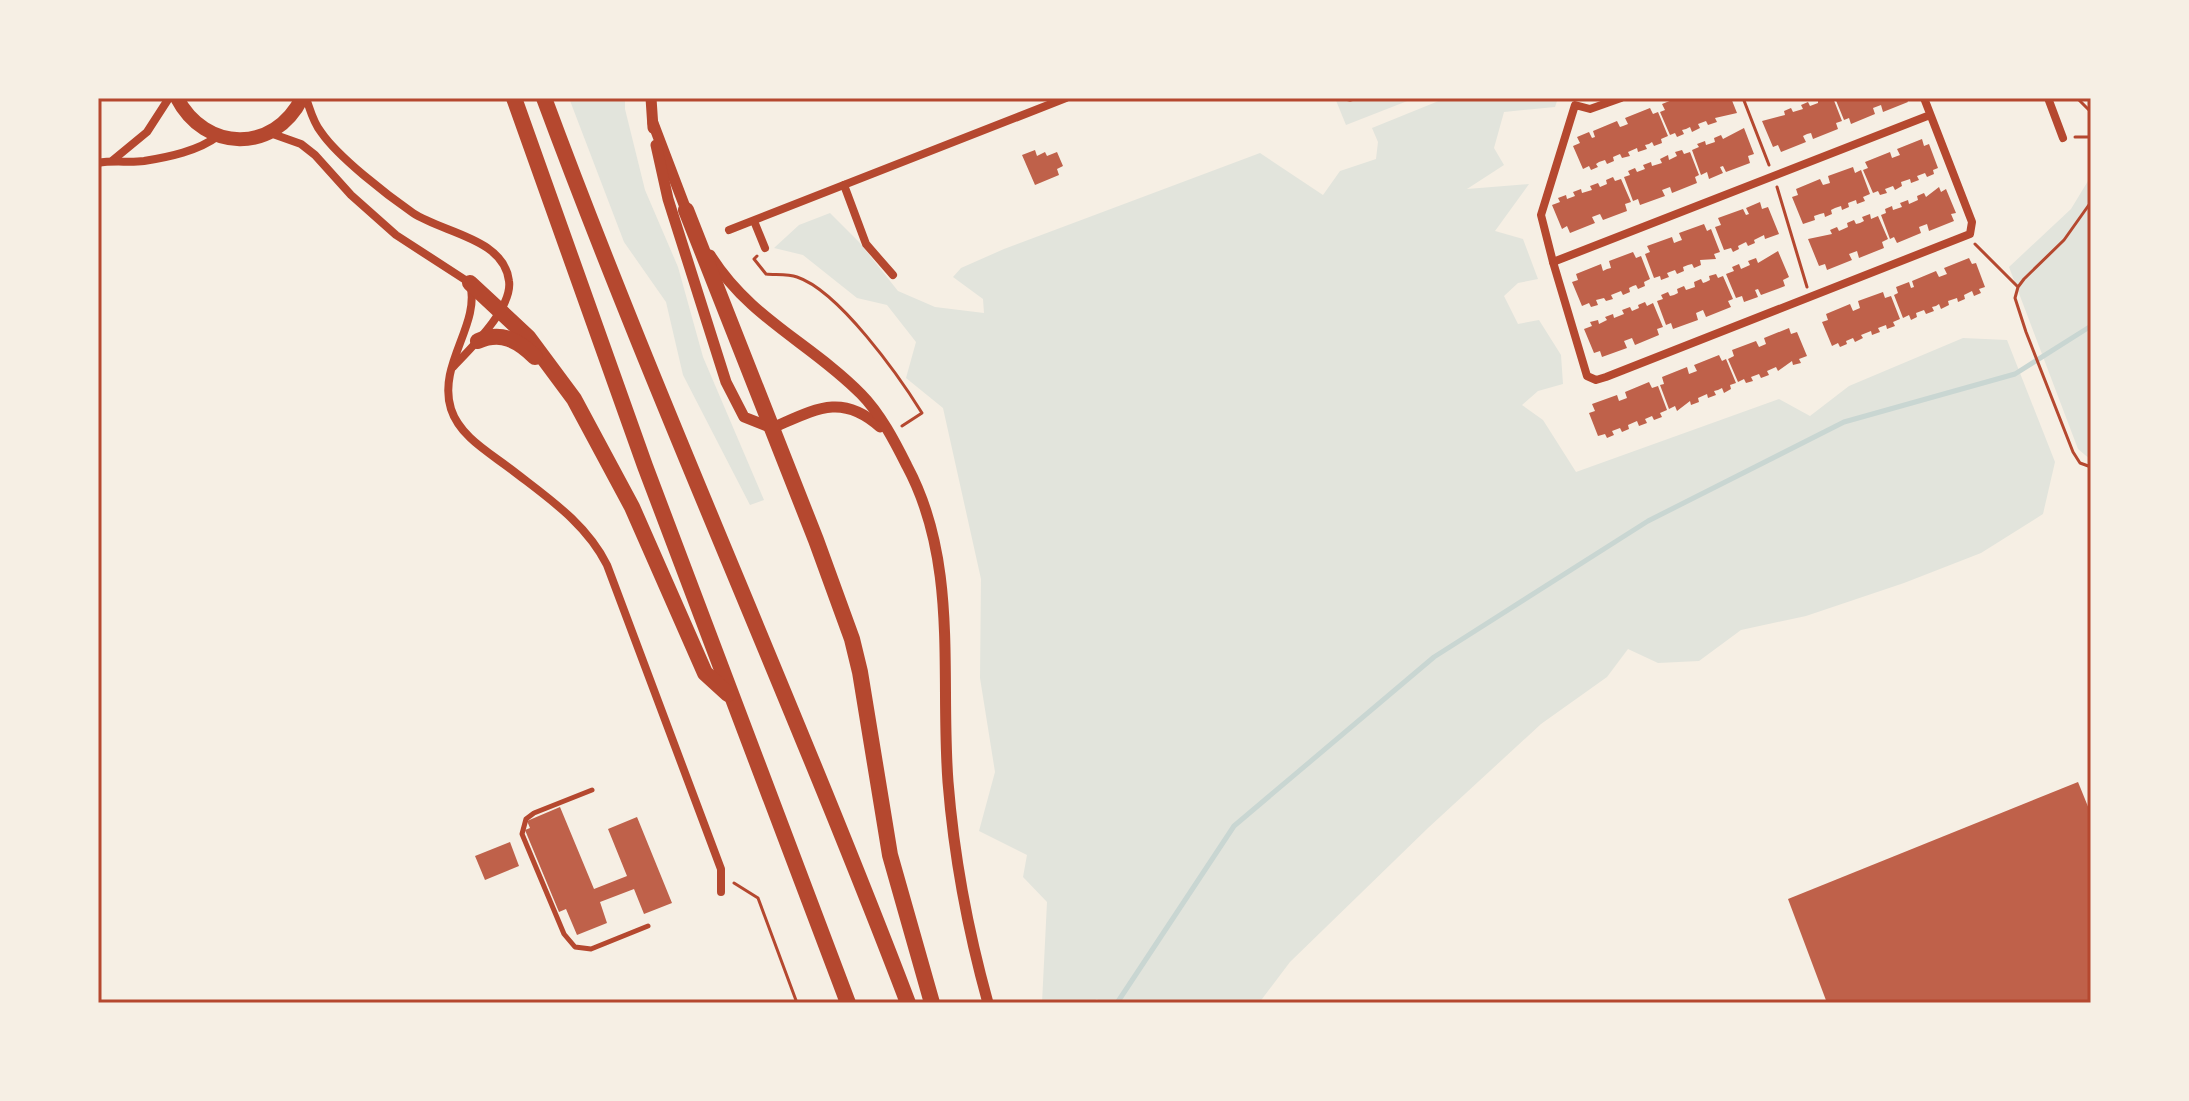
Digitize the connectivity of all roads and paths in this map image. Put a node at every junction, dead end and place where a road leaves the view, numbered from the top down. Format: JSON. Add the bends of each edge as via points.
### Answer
{"nodes":[{"id":1,"x":169,"y":98,"type":"edge"},
{"id":2,"x":177,"y":98,"type":"edge"},
{"id":3,"x":304,"y":98,"type":"edge"},
{"id":4,"x":514,"y":98,"type":"edge"},
{"id":5,"x":544,"y":98,"type":"edge"},
{"id":6,"x":651,"y":98,"type":"edge"},
{"id":7,"x":1066,"y":98,"type":"edge"},
{"id":8,"x":1339,"y":98,"type":"edge"},
{"id":9,"x":1360,"y":98,"type":"edge"},
{"id":10,"x":1621,"y":98,"type":"edge"},
{"id":11,"x":1743,"y":98,"type":"edge"},
{"id":12,"x":1924,"y":98,"type":"edge"},
{"id":13,"x":2048,"y":98,"type":"edge"},
{"id":14,"x":2077,"y":98,"type":"edge"},
{"id":15,"x":1576,"y":102,"type":"edge"},
{"id":16,"x":2091,"y":112,"type":"edge"},
{"id":17,"x":1930,"y":115,"type":"junction"},
{"id":18,"x":653,"y":123,"type":"junction"},
{"id":19,"x":269,"y":133,"type":"junction"},
{"id":20,"x":218,"y":136,"type":"junction"},
{"id":21,"x":2063,"y":138,"type":"dead end"},
{"id":22,"x":113,"y":160,"type":"junction"},
{"id":23,"x":98,"y":163,"type":"edge"},
{"id":24,"x":1774,"y":175,"type":"junction"},
{"id":25,"x":844,"y":185,"type":"junction"},
{"id":26,"x":2091,"y":202,"type":"edge"},
{"id":27,"x":686,"y":210,"type":"junction"},
{"id":28,"x":754,"y":221,"type":"junction"},
{"id":29,"x":729,"y":230,"type":"dead end"},
{"id":30,"x":1965,"y":238,"type":"junction"},
{"id":31,"x":765,"y":248,"type":"joint"},
{"id":32,"x":1553,"y":262,"type":"junction"},
{"id":33,"x":893,"y":275,"type":"dead end"},
{"id":34,"x":470,"y":283,"type":"junction"},
{"id":35,"x":2018,"y":287,"type":"junction"},
{"id":36,"x":1811,"y":298,"type":"junction"},
{"id":37,"x":500,"y":309,"type":"junction"},
{"id":38,"x":478,"y":341,"type":"junction"},
{"id":39,"x":450,"y":370,"type":"junction"},
{"id":40,"x":574,"y":399,"type":"junction"},
{"id":41,"x":772,"y":428,"type":"junction"},
{"id":42,"x":889,"y":435,"type":"junction"},
{"id":43,"x":2091,"y":467,"type":"edge"},
{"id":44,"x":730,"y":695,"type":"junction"},
{"id":45,"x":592,"y":790,"type":"dead end"},
{"id":46,"x":723,"y":876,"type":"junction"},
{"id":47,"x":721,"y":892,"type":"dead end"},
{"id":48,"x":648,"y":926,"type":"dead end"},
{"id":49,"x":797,"y":1003,"type":"edge"},
{"id":50,"x":848,"y":1003,"type":"edge"},
{"id":51,"x":908,"y":1003,"type":"edge"},
{"id":52,"x":932,"y":1003,"type":"edge"},
{"id":53,"x":988,"y":1003,"type":"edge"}],
"edges":[{"from":1,"to":22,"type":"street","via":[[147,132]]},
{"from":2,"to":20,"type":"main road","via":[[199,127]]},
{"from":3,"to":19,"type":"main road"},
{"from":3,"to":37,"type":"street","via":[[322,135],[365,174],[414,213],[497,255],[509,281]]},
{"from":4,"to":44,"type":"highway"},
{"from":5,"to":51,"type":"highway"},
{"from":6,"to":18,"type":"street"},
{"from":7,"to":25,"type":"street"},
{"from":8,"to":9,"type":"path"},
{"from":10,"to":15,"type":"street","via":[[1590,109]]},
{"from":11,"to":24,"type":"path"},
{"from":12,"to":17,"type":"street"},
{"from":13,"to":21,"type":"street"},
{"from":14,"to":16,"type":"path"},
{"from":15,"to":32,"type":"street","via":[[1541,215]]},
{"from":17,"to":24,"type":"street"},
{"from":17,"to":30,"type":"street","via":[[1972,222]]},
{"from":18,"to":27,"type":"street"},
{"from":18,"to":41,"type":"street","via":[[668,199],[728,387],[744,417]]},
{"from":19,"to":20,"type":"main road","via":[[253,139]]},
{"from":19,"to":34,"type":"street","via":[[301,144],[396,235]]},
{"from":20,"to":22,"type":"street","via":[[204,146],[141,161]]},
{"from":22,"to":23,"type":"street"},
{"from":24,"to":32,"type":"street"},
{"from":24,"to":36,"type":"path"},
{"from":25,"to":28,"type":"street"},
{"from":25,"to":33,"type":"street","via":[[866,244]]},
{"from":26,"to":35,"type":"path","via":[[2064,240]]},
{"from":27,"to":41,"type":"highway"},
{"from":27,"to":42,"type":"street","via":[[727,280],[765,318],[861,394]]},
{"from":28,"to":29,"type":"street"},
{"from":28,"to":31,"type":"street"},
{"from":30,"to":35,"type":"path"},
{"from":30,"to":36,"type":"street"},
{"from":31,"to":42,"type":"path","via":[[754,259],[766,274],[797,277],[825,294],[854,323],[922,413]]},
{"from":32,"to":36,"type":"street","via":[[1582,366],[1596,380]]},
{"from":34,"to":37,"type":"highway"},
{"from":34,"to":39,"type":"street","via":[[472,302]]},
{"from":35,"to":43,"type":"path","via":[[2016,303],[2073,452]]},
{"from":37,"to":38,"type":"street"},
{"from":37,"to":40,"type":"highway"},
{"from":38,"to":39,"type":"street"},
{"from":38,"to":40,"type":"highway","via":[[497,336],[516,342]]},
{"from":39,"to":46,"type":"street","via":[[449,401],[460,426],[570,516],[597,545]]},
{"from":40,"to":44,"type":"highway","via":[[632,507],[705,673]]},
{"from":41,"to":42,"type":"street","via":[[836,405],[861,412]]},
{"from":41,"to":52,"type":"highway","via":[[852,639],[890,855]]},
{"from":42,"to":53,"type":"street","via":[[916,485],[937,547],[944,596],[944,718],[953,831]]},
{"from":44,"to":50,"type":"highway"},
{"from":45,"to":48,"type":"lane","via":[[534,813],[522,834],[564,934],[575,947],[591,949]]},
{"from":46,"to":47,"type":"street"},
{"from":46,"to":49,"type":"path","via":[[758,898]]}]}
